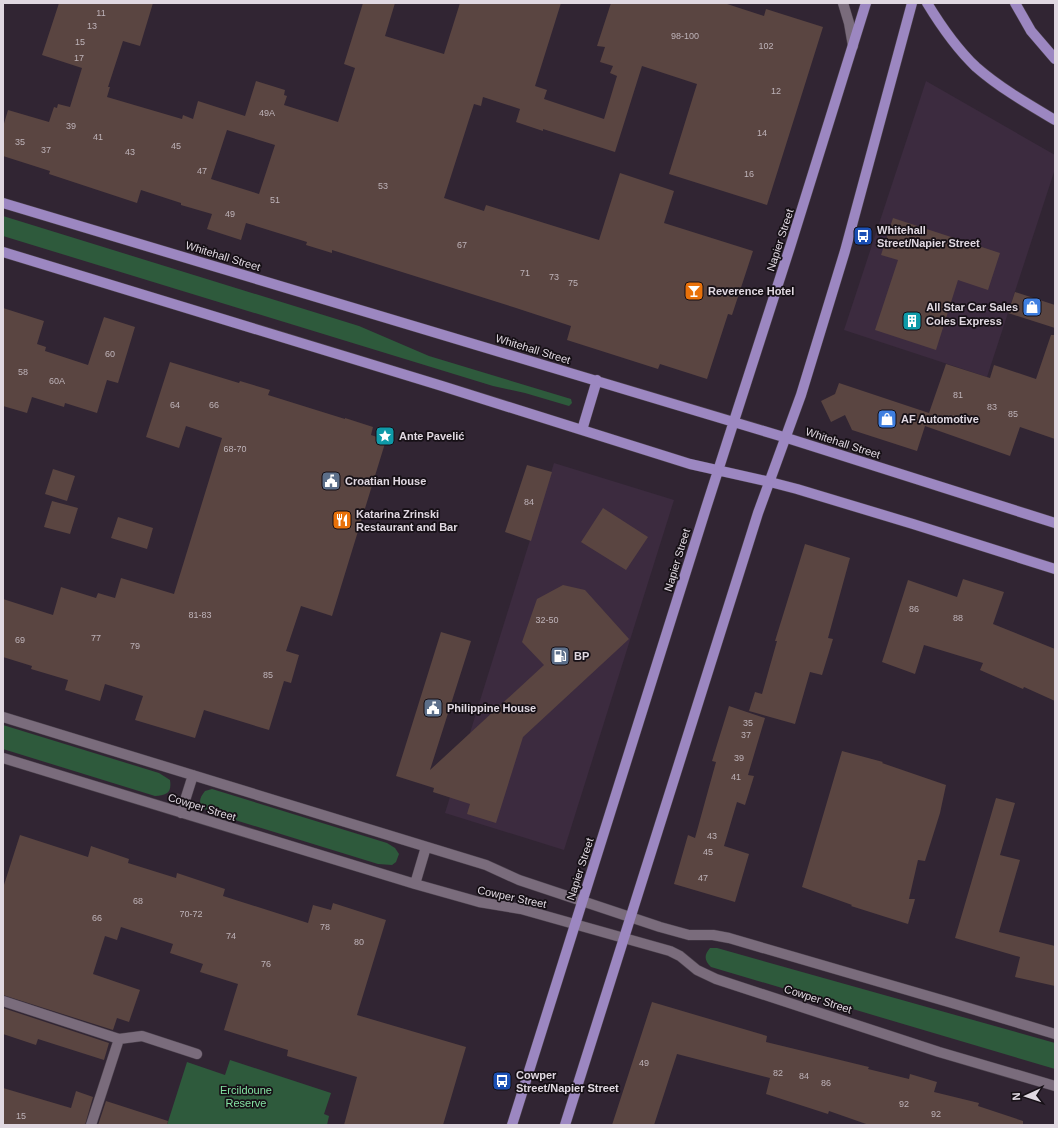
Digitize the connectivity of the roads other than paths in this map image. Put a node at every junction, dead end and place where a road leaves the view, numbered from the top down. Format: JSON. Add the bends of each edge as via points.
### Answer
{"nodes":[{"id":1,"x":843,"y":3,"type":"edge"},
{"id":2,"x":866,"y":3,"type":"edge"},
{"id":3,"x":912,"y":3,"type":"edge"},
{"id":4,"x":928,"y":3,"type":"edge"},
{"id":5,"x":1015,"y":3,"type":"edge"},
{"id":6,"x":853,"y":46,"type":"junction"},
{"id":7,"x":1055,"y":59,"type":"edge"},
{"id":8,"x":1055,"y":120,"type":"edge"},
{"id":9,"x":3,"y":203,"type":"edge"},
{"id":10,"x":3,"y":252,"type":"edge"},
{"id":11,"x":597,"y":380,"type":"junction"},
{"id":12,"x":733,"y":422,"type":"junction"},
{"id":13,"x":582,"y":430,"type":"junction"},
{"id":14,"x":787,"y":438,"type":"junction"},
{"id":15,"x":718,"y":471,"type":"junction"},
{"id":16,"x":770,"y":482,"type":"junction"},
{"id":17,"x":1055,"y":523,"type":"edge"},
{"id":18,"x":1055,"y":569,"type":"edge"},
{"id":19,"x":3,"y":717,"type":"edge"},
{"id":20,"x":3,"y":758,"type":"edge"},
{"id":21,"x":193,"y":775,"type":"junction"},
{"id":22,"x":181,"y":813,"type":"junction"},
{"id":23,"x":426,"y":847,"type":"junction"},
{"id":24,"x":415,"y":884,"type":"junction"},
{"id":25,"x":582,"y":901,"type":"junction"},
{"id":26,"x":631,"y":918,"type":"junction"},
{"id":27,"x":575,"y":924,"type":"junction"},
{"id":28,"x":624,"y":938,"type":"junction"},
{"id":29,"x":3,"y":1001,"type":"edge"},
{"id":30,"x":1055,"y":1034,"type":"edge"},
{"id":31,"x":119,"y":1039,"type":"junction"},
{"id":32,"x":197,"y":1054,"type":"dead end"},
{"id":33,"x":1055,"y":1086,"type":"edge"},
{"id":34,"x":90,"y":1125,"type":"edge"},
{"id":35,"x":512,"y":1125,"type":"edge"},
{"id":36,"x":565,"y":1125,"type":"edge"}],
"edges":[{"from":1,"to":6,"type":"street"},
{"from":2,"to":6,"type":"main road","name":"Napier Street"},
{"from":3,"to":14,"type":"main road","via":[[845,251]]},
{"from":4,"to":8,"type":"main road","via":[[951,38],[976,66],[1009,92]]},
{"from":5,"to":7,"type":"main road","via":[[1031,31]]},
{"from":6,"to":12,"type":"main road","name":"Napier Street"},
{"from":9,"to":11,"type":"main road","name":"Whitehall Street"},
{"from":10,"to":13,"type":"main road"},
{"from":11,"to":12,"type":"main road","name":"Whitehall Street"},
{"from":11,"to":13,"type":"main road"},
{"from":12,"to":14,"type":"main road","name":"Whitehall Street"},
{"from":12,"to":15,"type":"main road","name":"Napier Street"},
{"from":13,"to":15,"type":"main road"},
{"from":14,"to":16,"type":"main road"},
{"from":14,"to":17,"type":"main road","name":"Whitehall Street"},
{"from":15,"to":16,"type":"main road"},
{"from":15,"to":25,"type":"main road","name":"Napier Street"},
{"from":16,"to":18,"type":"main road"},
{"from":16,"to":26,"type":"main road"},
{"from":19,"to":21,"type":"street","name":"Cowper Street"},
{"from":20,"to":22,"type":"street","name":"Cowper Street"},
{"from":21,"to":22,"type":"street"},
{"from":21,"to":23,"type":"street","name":"Cowper Street"},
{"from":22,"to":24,"type":"street","name":"Cowper Street"},
{"from":23,"to":24,"type":"street"},
{"from":23,"to":25,"type":"street","name":"Cowper Street","via":[[486,865],[519,880]]},
{"from":24,"to":27,"type":"street","name":"Cowper Street"},
{"from":25,"to":26,"type":"street","name":"Cowper Street"},
{"from":25,"to":27,"type":"main road","name":"Napier Street"},
{"from":26,"to":28,"type":"main road"},
{"from":26,"to":30,"type":"street","name":"Cowper Street","via":[[689,935],[729,938]]},
{"from":27,"to":28,"type":"street","name":"Cowper Street"},
{"from":27,"to":35,"type":"main road","name":"Napier Street"},
{"from":28,"to":33,"type":"street","name":"Cowper Street","via":[[675,953],[697,970],[716,979],[938,1052]]},
{"from":28,"to":36,"type":"main road"},
{"from":29,"to":31,"type":"street"},
{"from":31,"to":32,"type":"street","via":[[142,1036]]},
{"from":31,"to":34,"type":"street"}]}
